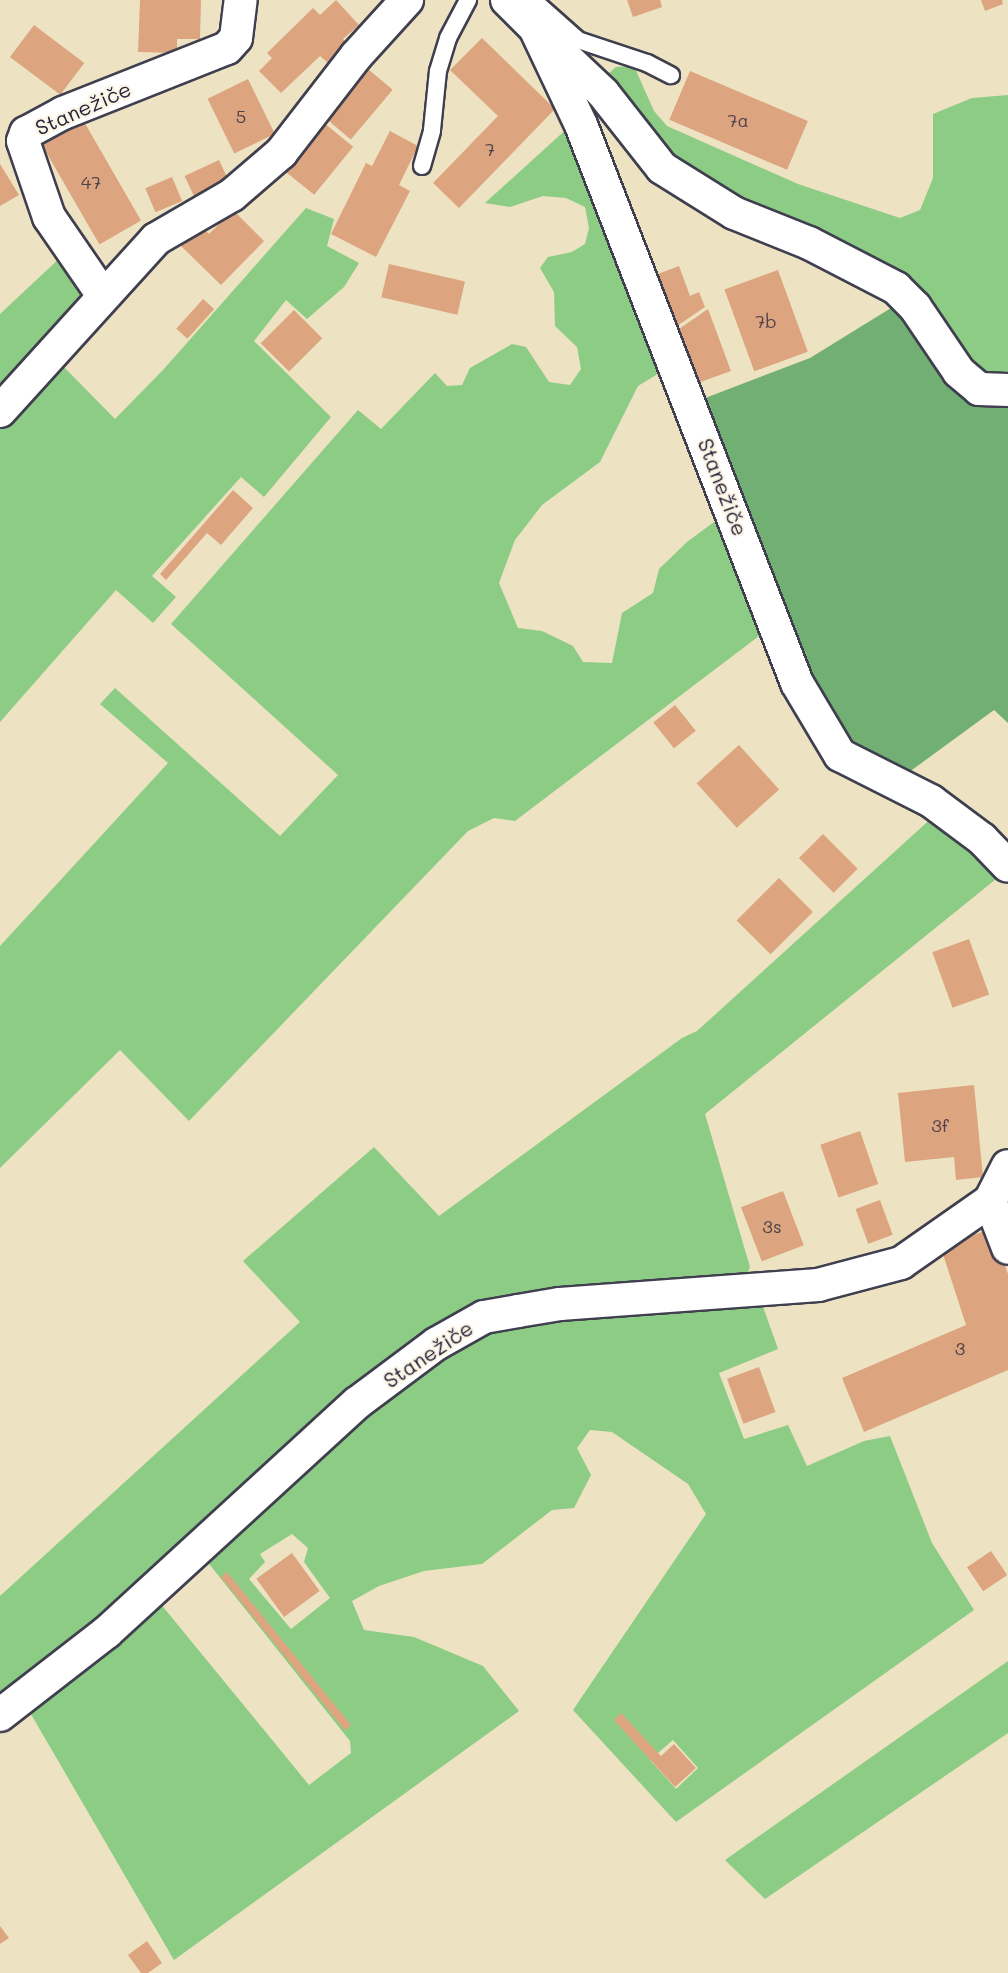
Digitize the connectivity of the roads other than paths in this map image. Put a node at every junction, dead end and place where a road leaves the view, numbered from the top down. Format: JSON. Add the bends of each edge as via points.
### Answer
{"nodes":[{"id":1,"x":241,"y":0,"type":"edge"},
{"id":2,"x":407,"y":0,"type":"edge"},
{"id":3,"x":468,"y":0,"type":"edge"},
{"id":4,"x":507,"y":0,"type":"edge"},
{"id":5,"x":534,"y":14,"type":"edge"},
{"id":6,"x":671,"y":75,"type":"dead end"},
{"id":7,"x":422,"y":166,"type":"dead end"},
{"id":8,"x":102,"y":294,"type":"junction"},
{"id":9,"x":1008,"y":390,"type":"edge"},
{"id":10,"x":0,"y":411,"type":"edge"},
{"id":11,"x":1008,"y":866,"type":"edge"},
{"id":12,"x":1008,"y":1166,"type":"edge"},
{"id":13,"x":990,"y":1201,"type":"junction"},
{"id":14,"x":1008,"y":1248,"type":"edge"},
{"id":15,"x":0,"y":1715,"type":"edge"}],
"edges":[{"from":1,"to":8,"type":"street","name":"Stanežiče","via":[[236,38],[227,48],[63,113],[26,133],[23,141],[49,217]]},
{"from":2,"to":8,"type":"street","via":[[356,56],[281,153],[232,195],[156,239]]},
{"from":3,"to":7,"type":"lane","via":[[448,38],[438,71],[432,130]]},
{"from":4,"to":5,"type":"street","name":"Stanežiče"},
{"from":5,"to":6,"type":"lane","via":[[578,40],[648,63]]},
{"from":5,"to":9,"type":"street","name":"Stanežiče","via":[[662,168],[734,213],[809,243],[897,288],[915,307],[959,372],[979,389]]},
{"from":5,"to":11,"type":"street","name":"Stanežiče","via":[[581,125],[797,683],[840,756],[931,801],[982,839]]},
{"from":8,"to":10,"type":"street"},
{"from":12,"to":13,"type":"street","name":"Stanežiče"},
{"from":13,"to":14,"type":"street"},
{"from":13,"to":15,"type":"street","name":"Stanežiče","via":[[901,1263],[818,1285],[560,1304],[484,1317],[436,1344],[357,1403],[107,1632]]}]}
